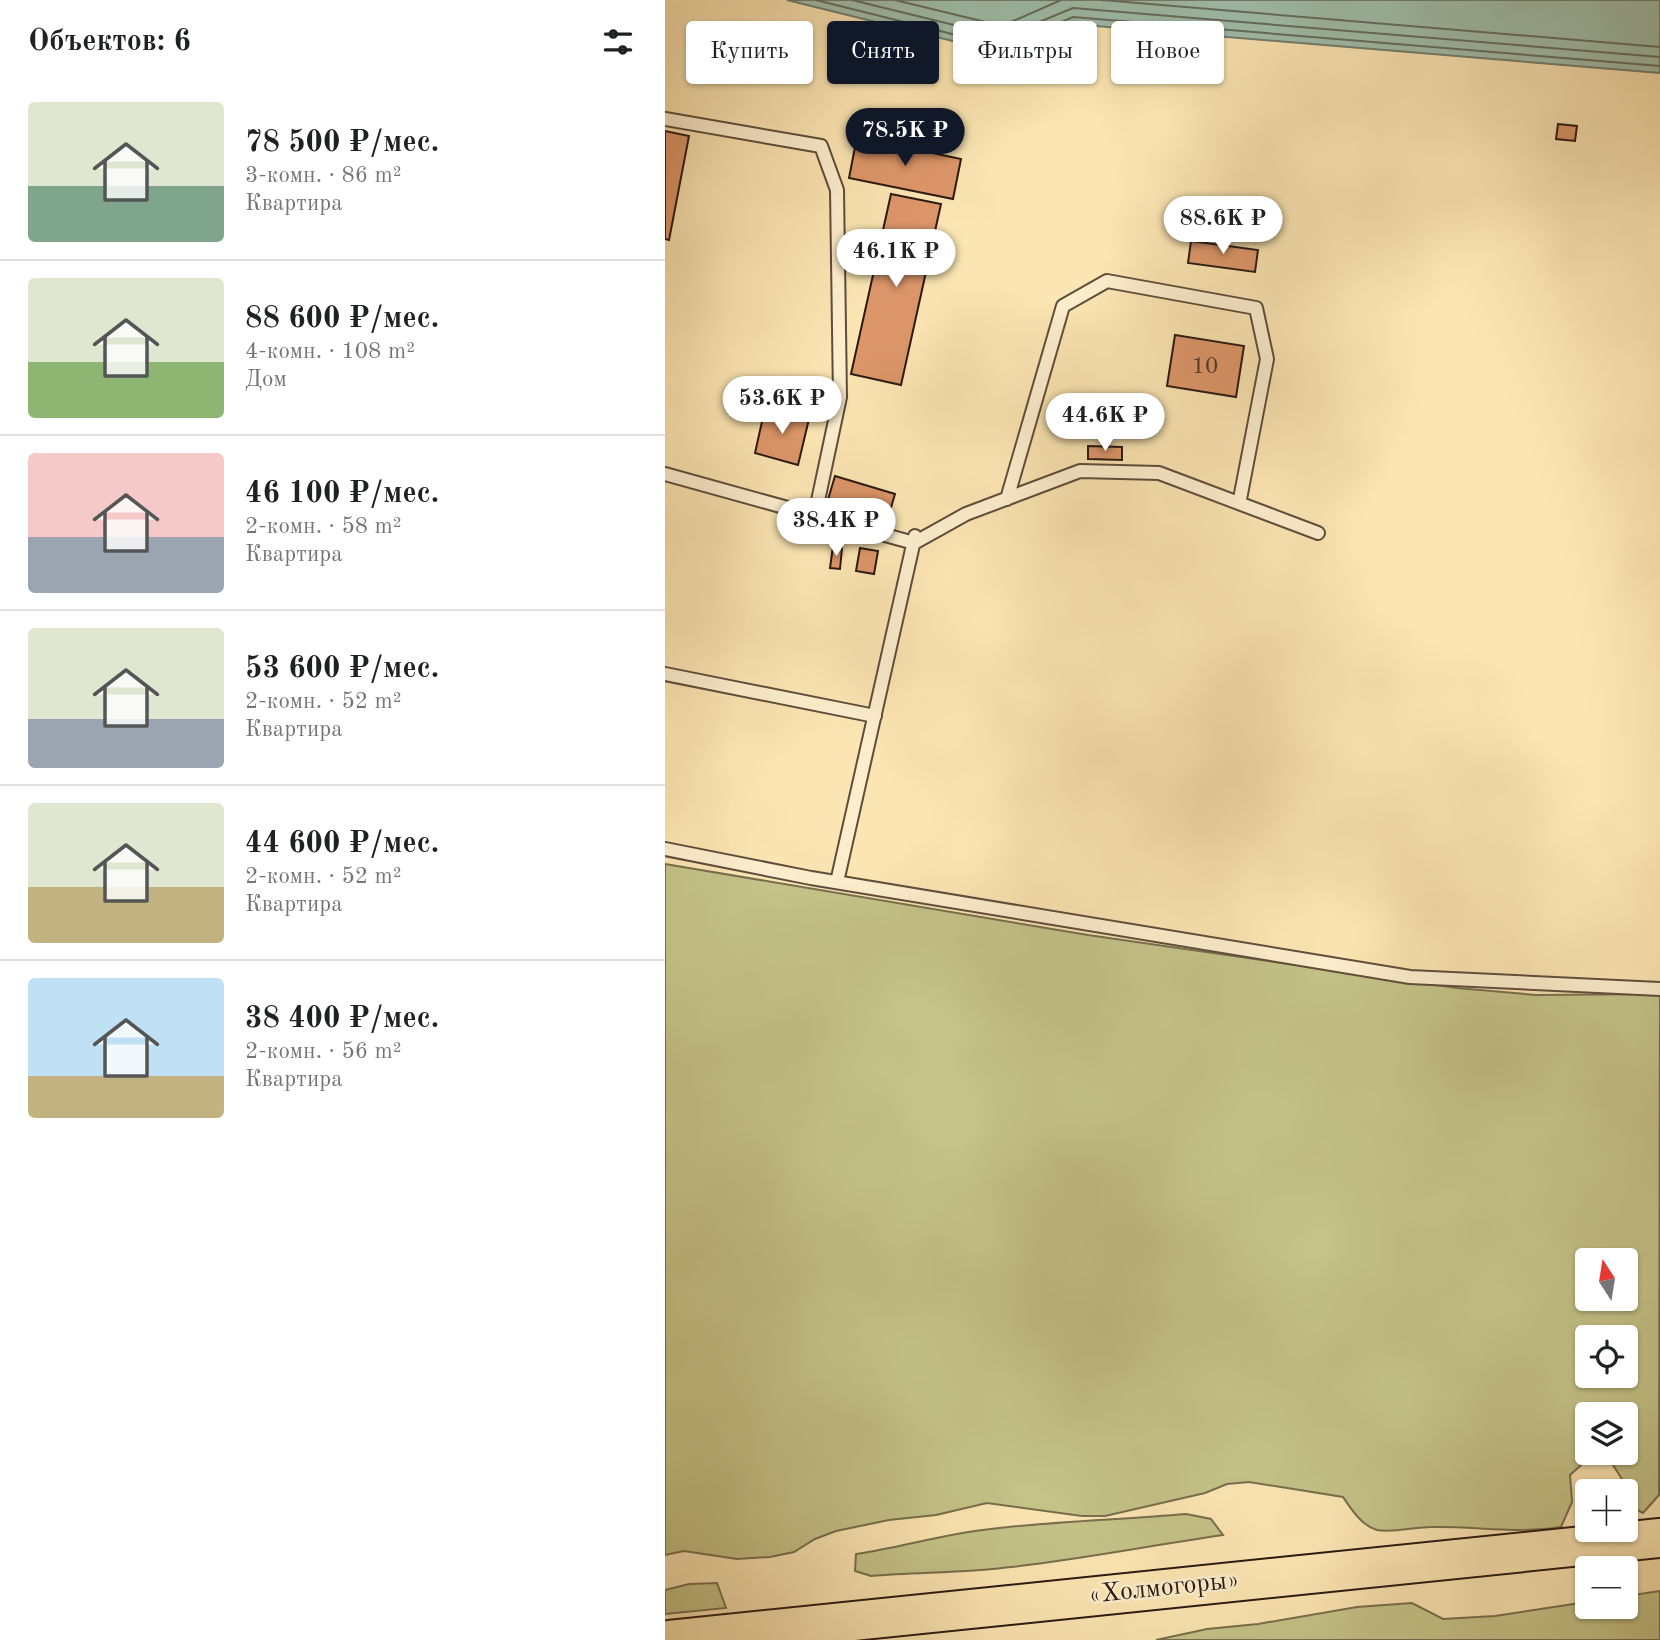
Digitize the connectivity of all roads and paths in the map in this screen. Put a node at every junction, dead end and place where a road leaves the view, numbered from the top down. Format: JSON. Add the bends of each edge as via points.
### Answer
{"nodes":[{"id":1,"x":665,"y":119,"type":"edge"},
{"id":2,"x":665,"y":474,"type":"edge"},
{"id":3,"x":1007,"y":499,"type":"junction"},
{"id":4,"x":1240,"y":499,"type":"dead end"},
{"id":5,"x":815,"y":515,"type":"junction"},
{"id":6,"x":1318,"y":533,"type":"dead end"},
{"id":7,"x":915,"y":538,"type":"junction"},
{"id":8,"x":665,"y":674,"type":"edge"},
{"id":9,"x":875,"y":716,"type":"junction"},
{"id":10,"x":665,"y":849,"type":"edge"},
{"id":11,"x":837,"y":882,"type":"junction"},
{"id":12,"x":1660,"y":989,"type":"edge"},
{"id":13,"x":1660,"y":1538,"type":"edge"},
{"id":14,"x":669,"y":1640,"type":"edge"}],
"edges":[{"from":1,"to":5,"type":"lane","via":[[821,146],[837,190],[840,397]]},
{"from":2,"to":5,"type":"lane"},
{"from":3,"to":4,"type":"lane","via":[[1063,306],[1107,281],[1256,308],[1267,359]]},
{"from":3,"to":6,"type":"lane","via":[[1080,471],[1160,473]]},
{"from":3,"to":7,"type":"lane"},
{"from":5,"to":7,"type":"lane"},
{"from":7,"to":9,"type":"lane"},
{"from":8,"to":9,"type":"lane"},
{"from":9,"to":11,"type":"lane"},
{"from":10,"to":11,"type":"lane"},
{"from":11,"to":12,"type":"lane","via":[[1410,977]]},
{"from":13,"to":14,"type":"highway","name":"«Холмогоры»"}]}
